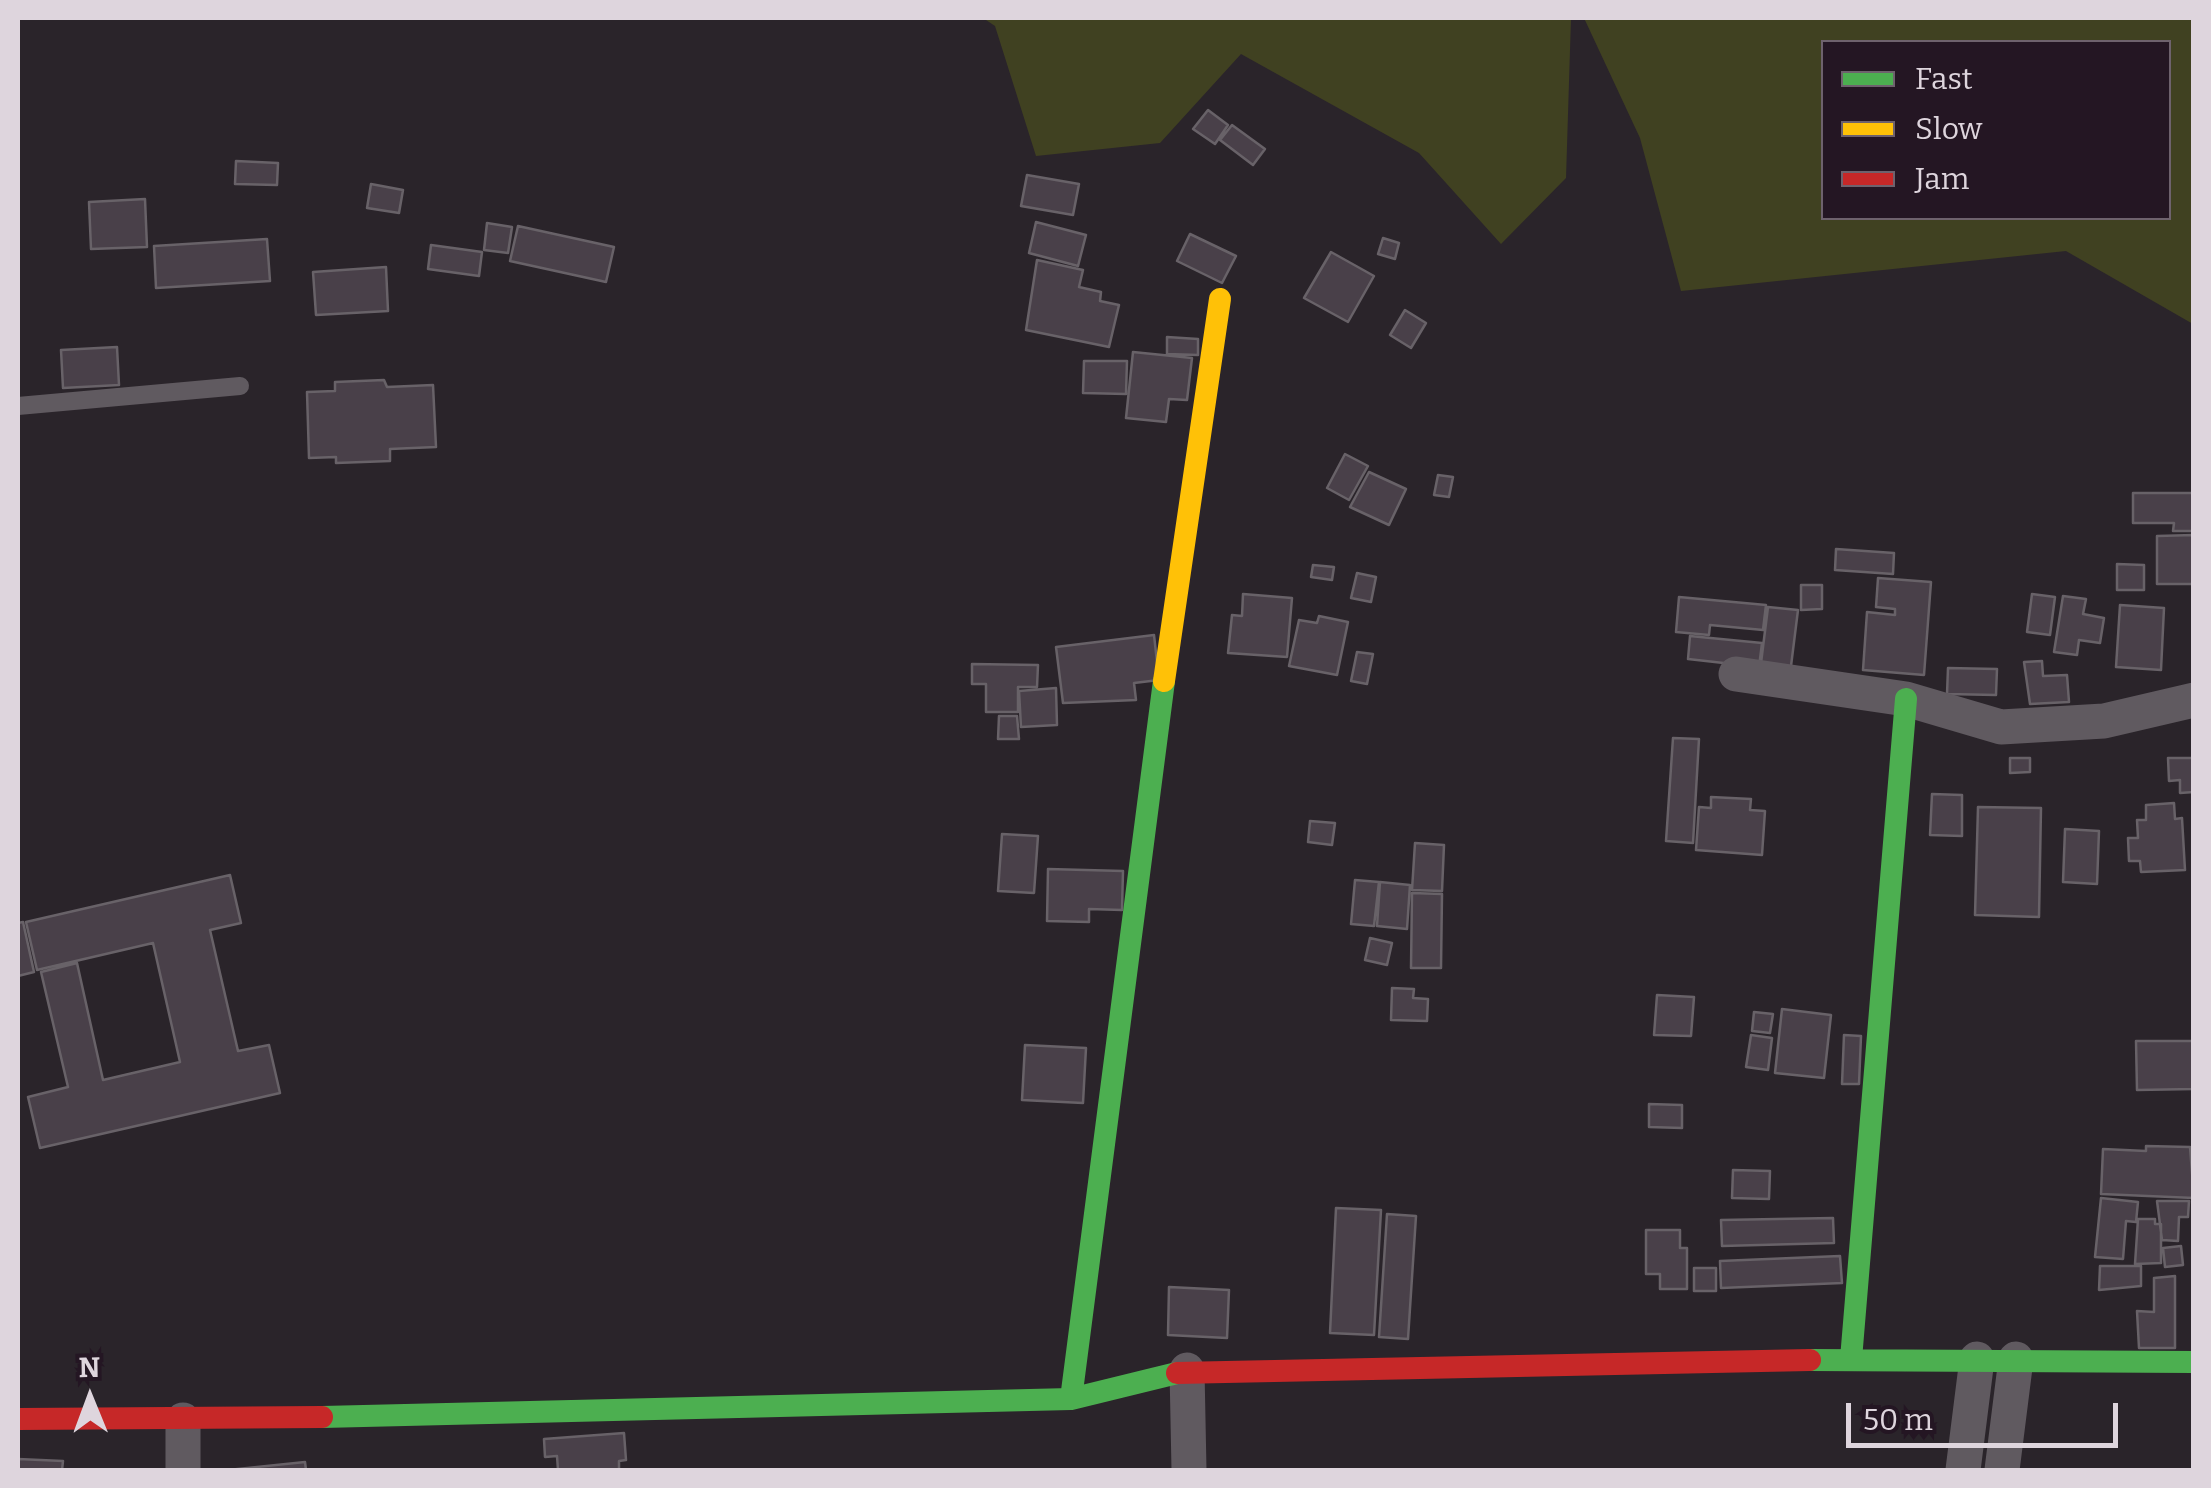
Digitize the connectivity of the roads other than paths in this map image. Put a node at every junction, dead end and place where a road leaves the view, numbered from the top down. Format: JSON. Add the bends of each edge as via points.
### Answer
{"nodes":[{"id":1,"x":1220,"y":299,"type":"dead end"},
{"id":2,"x":240,"y":386,"type":"dead end"},
{"id":3,"x":18,"y":406,"type":"edge"},
{"id":4,"x":1736,"y":674,"type":"dead end"},
{"id":5,"x":1906,"y":699,"type":"junction"},
{"id":6,"x":2194,"y":700,"type":"edge"},
{"id":7,"x":1976,"y":1358,"type":"junction"},
{"id":8,"x":1850,"y":1359,"type":"junction"},
{"id":9,"x":2016,"y":1359,"type":"junction"},
{"id":10,"x":2194,"y":1362,"type":"edge"},
{"id":11,"x":1187,"y":1370,"type":"junction"},
{"id":12,"x":1071,"y":1399,"type":"junction"},
{"id":13,"x":18,"y":1419,"type":"edge"},
{"id":14,"x":182,"y":1420,"type":"junction"},
{"id":15,"x":182,"y":1470,"type":"edge"},
{"id":16,"x":1188,"y":1470,"type":"edge"},
{"id":17,"x":1963,"y":1470,"type":"edge"},
{"id":18,"x":2002,"y":1470,"type":"edge"}],
"edges":[{"from":1,"to":12,"type":"street","via":[[1139,855]]},
{"from":2,"to":3,"type":"lane"},
{"from":4,"to":5,"type":"street"},
{"from":5,"to":6,"type":"street","via":[[2000,726],[2104,720]]},
{"from":5,"to":8,"type":"street"},
{"from":7,"to":8,"type":"street"},
{"from":7,"to":9,"type":"street"},
{"from":7,"to":17,"type":"street"},
{"from":8,"to":11,"type":"street"},
{"from":9,"to":10,"type":"street"},
{"from":9,"to":18,"type":"street"},
{"from":11,"to":12,"type":"street"},
{"from":11,"to":16,"type":"street"},
{"from":12,"to":14,"type":"street"},
{"from":13,"to":14,"type":"street"},
{"from":14,"to":15,"type":"street"}]}
